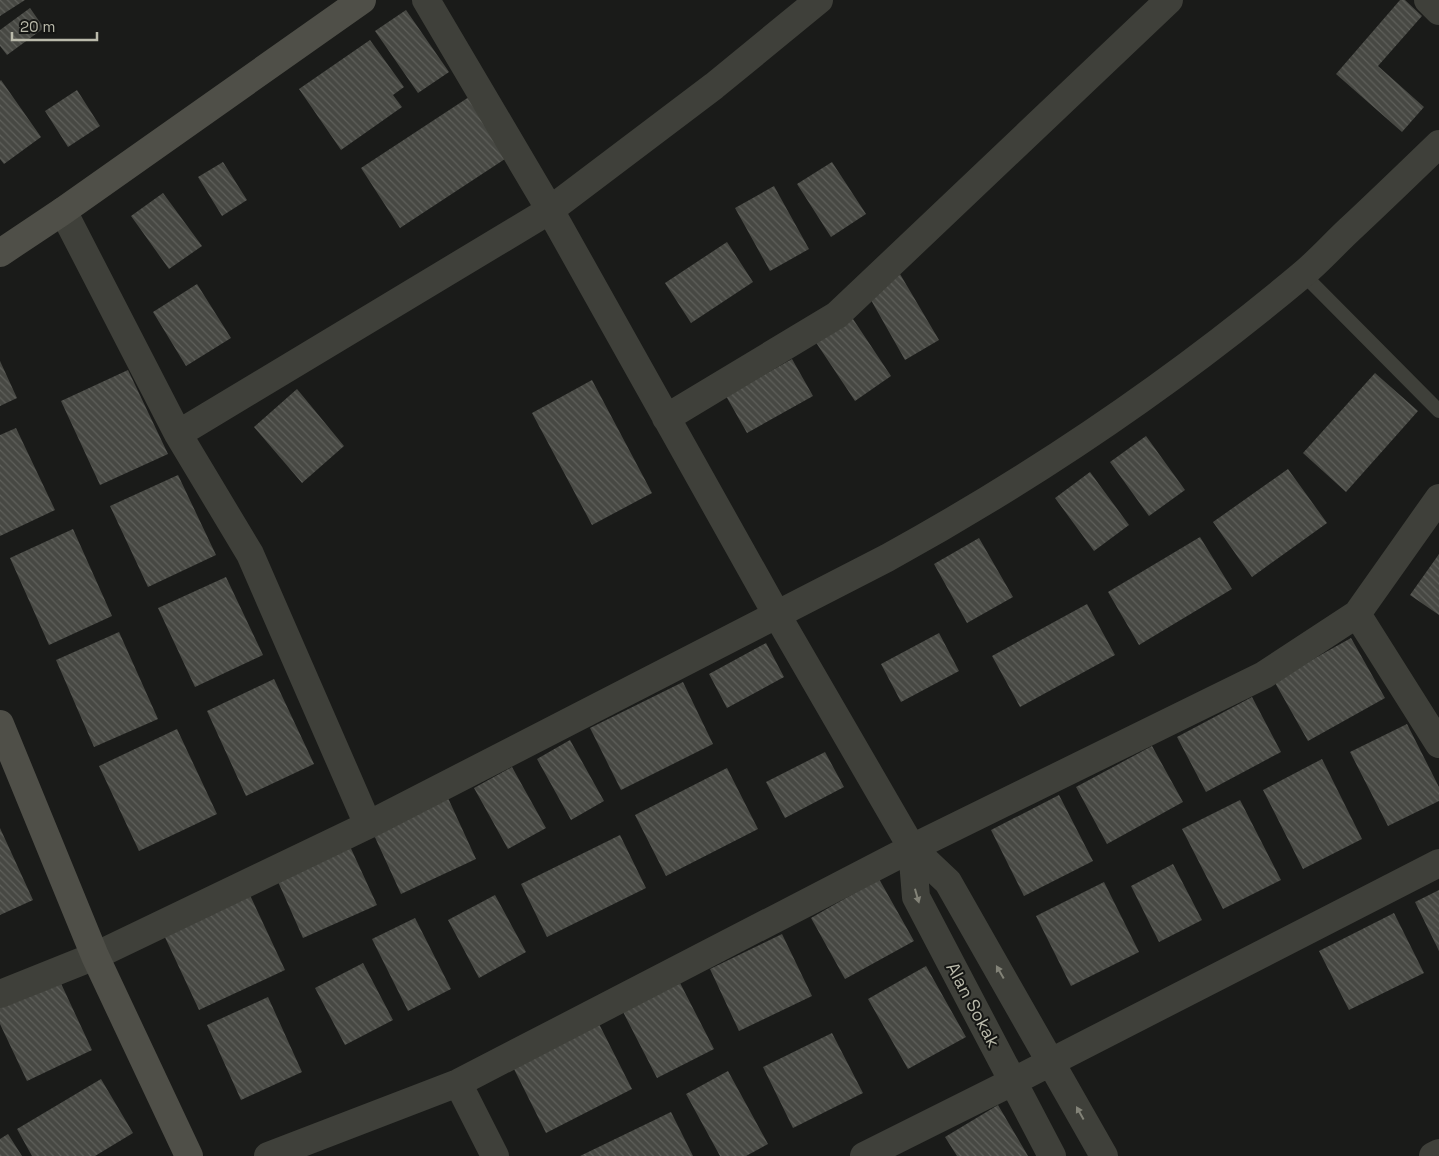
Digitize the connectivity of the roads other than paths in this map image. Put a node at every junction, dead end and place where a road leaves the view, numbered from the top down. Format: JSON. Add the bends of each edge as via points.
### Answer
{"nodes":[{"id":1,"x":362,"y":0,"type":"edge"},
{"id":2,"x":426,"y":0,"type":"edge"},
{"id":3,"x":819,"y":0,"type":"edge"},
{"id":4,"x":1169,"y":0,"type":"edge"},
{"id":5,"x":1428,"y":0,"type":"edge"},
{"id":6,"x":1439,"y":11,"type":"edge"},
{"id":7,"x":1439,"y":144,"type":"edge"},
{"id":8,"x":550,"y":210,"type":"junction"},
{"id":9,"x":63,"y":211,"type":"junction"},
{"id":10,"x":0,"y":253,"type":"edge"},
{"id":11,"x":1304,"y":274,"type":"junction"},
{"id":12,"x":1439,"y":411,"type":"edge"},
{"id":13,"x":666,"y":418,"type":"junction"},
{"id":14,"x":178,"y":434,"type":"junction"},
{"id":15,"x":1439,"y":498,"type":"edge"},
{"id":16,"x":1356,"y":614,"type":"junction"},
{"id":17,"x":777,"y":615,"type":"junction"},
{"id":18,"x":0,"y":724,"type":"edge"},
{"id":19,"x":1439,"y":744,"type":"edge"},
{"id":20,"x":368,"y":825,"type":"junction"},
{"id":21,"x":912,"y":848,"type":"junction"},
{"id":22,"x":1439,"y":863,"type":"edge"},
{"id":23,"x":94,"y":956,"type":"junction"},
{"id":24,"x":0,"y":994,"type":"edge"},
{"id":25,"x":1051,"y":1062,"type":"junction"},
{"id":26,"x":1014,"y":1081,"type":"junction"},
{"id":27,"x":458,"y":1083,"type":"junction"},
{"id":28,"x":1439,"y":1153,"type":"edge"},
{"id":29,"x":188,"y":1156,"type":"edge"},
{"id":30,"x":268,"y":1156,"type":"edge"},
{"id":31,"x":494,"y":1156,"type":"edge"},
{"id":32,"x":864,"y":1156,"type":"edge"},
{"id":33,"x":1052,"y":1156,"type":"edge"},
{"id":34,"x":1104,"y":1156,"type":"edge"},
{"id":35,"x":1433,"y":1156,"type":"edge"}],
"edges":[{"from":1,"to":9,"type":"street"},
{"from":2,"to":8,"type":"street"},
{"from":3,"to":8,"type":"street","via":[[714,86]]},
{"from":4,"to":13,"type":"street","via":[[837,315]]},
{"from":5,"to":6,"type":"street"},
{"from":7,"to":11,"type":"street"},
{"from":8,"to":13,"type":"street"},
{"from":8,"to":14,"type":"street"},
{"from":9,"to":10,"type":"street"},
{"from":9,"to":14,"type":"street"},
{"from":11,"to":12,"type":"lane"},
{"from":11,"to":17,"type":"street","via":[[1187,366],[1025,478],[956,520]]},
{"from":13,"to":17,"type":"street"},
{"from":14,"to":20,"type":"street","via":[[250,554]]},
{"from":15,"to":16,"type":"street"},
{"from":16,"to":19,"type":"street"},
{"from":16,"to":21,"type":"street","via":[[1264,675]]},
{"from":17,"to":20,"type":"street"},
{"from":17,"to":21,"type":"street"},
{"from":18,"to":23,"type":"street"},
{"from":20,"to":23,"type":"street"},
{"from":25,"to":21,"type":"street","one_way":true,"via":[[948,882]]},
{"from":21,"to":26,"type":"street","name":"Alan Sokak","one_way":true,"via":[[916,897]]},
{"from":21,"to":27,"type":"street"},
{"from":22,"to":25,"type":"street"},
{"from":23,"to":24,"type":"street"},
{"from":23,"to":29,"type":"street"},
{"from":25,"to":26,"type":"street"},
{"from":34,"to":25,"type":"street","one_way":true},
{"from":26,"to":32,"type":"street"},
{"from":26,"to":33,"type":"street","name":"Alan Sokak"},
{"from":27,"to":30,"type":"street"},
{"from":27,"to":31,"type":"street"},
{"from":28,"to":35,"type":"street"}]}
